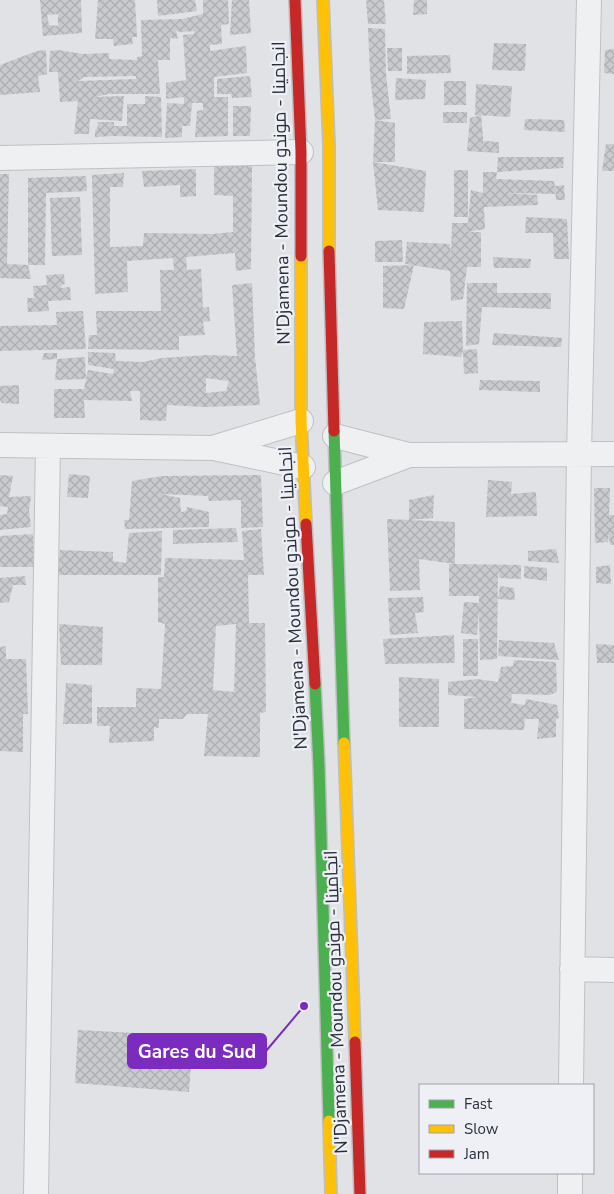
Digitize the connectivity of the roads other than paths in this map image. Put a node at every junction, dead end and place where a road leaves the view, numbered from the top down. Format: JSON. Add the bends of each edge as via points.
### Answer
{"nodes":[{"id":1,"x":295,"y":0,"type":"edge"},
{"id":2,"x":323,"y":0,"type":"edge"},
{"id":3,"x":589,"y":0,"type":"edge"},
{"id":4,"x":301,"y":152,"type":"junction"},
{"id":5,"x":0,"y":158,"type":"edge"},
{"id":6,"x":301,"y":421,"type":"junction"},
{"id":7,"x":334,"y":436,"type":"junction"},
{"id":8,"x":0,"y":445,"type":"edge"},
{"id":9,"x":48,"y":446,"type":"junction"},
{"id":10,"x":214,"y":448,"type":"junction"},
{"id":11,"x":579,"y":454,"type":"junction"},
{"id":12,"x":614,"y":454,"type":"edge"},
{"id":13,"x":409,"y":455,"type":"junction"},
{"id":14,"x":303,"y":467,"type":"junction"},
{"id":15,"x":335,"y":483,"type":"junction"},
{"id":16,"x":572,"y":969,"type":"junction"},
{"id":17,"x":614,"y":970,"type":"edge"},
{"id":18,"x":570,"y":1084,"type":"edge"},
{"id":19,"x":570,"y":1174,"type":"edge"},
{"id":20,"x":36,"y":1194,"type":"edge"},
{"id":21,"x":331,"y":1194,"type":"edge"},
{"id":22,"x":360,"y":1194,"type":"edge"},
{"id":23,"x":570,"y":1194,"type":"edge"}],
"edges":[{"from":1,"to":4,"type":"main road","name":"N'Djamena - Moundou انجامينا - موندو"},
{"from":2,"to":7,"type":"main road","name":"N'Djamena - Moundou انجامينا - موندو"},
{"from":3,"to":11,"type":"street"},
{"from":4,"to":5,"type":"street"},
{"from":4,"to":6,"type":"main road","name":"N'Djamena - Moundou انجامينا - موندو"},
{"from":6,"to":10,"type":"street"},
{"from":6,"to":14,"type":"main road","name":"N'Djamena - Moundou انجامينا - موندو"},
{"from":7,"to":13,"type":"street"},
{"from":7,"to":15,"type":"main road","name":"N'Djamena - Moundou انجامينا - موندو"},
{"from":8,"to":9,"type":"street"},
{"from":9,"to":10,"type":"street"},
{"from":9,"to":20,"type":"street"},
{"from":10,"to":14,"type":"street"},
{"from":11,"to":12,"type":"street"},
{"from":11,"to":13,"type":"street"},
{"from":11,"to":16,"type":"street"},
{"from":13,"to":15,"type":"street"},
{"from":14,"to":21,"type":"main road","name":"N'Djamena - Moundou انجامينا - موندو","via":[[319,766]]},
{"from":15,"to":22,"type":"main road","name":"N'Djamena - Moundou انجامينا - موندو"},
{"from":16,"to":17,"type":"street"},
{"from":16,"to":18,"type":"street"},
{"from":19,"to":23,"type":"street"}]}
